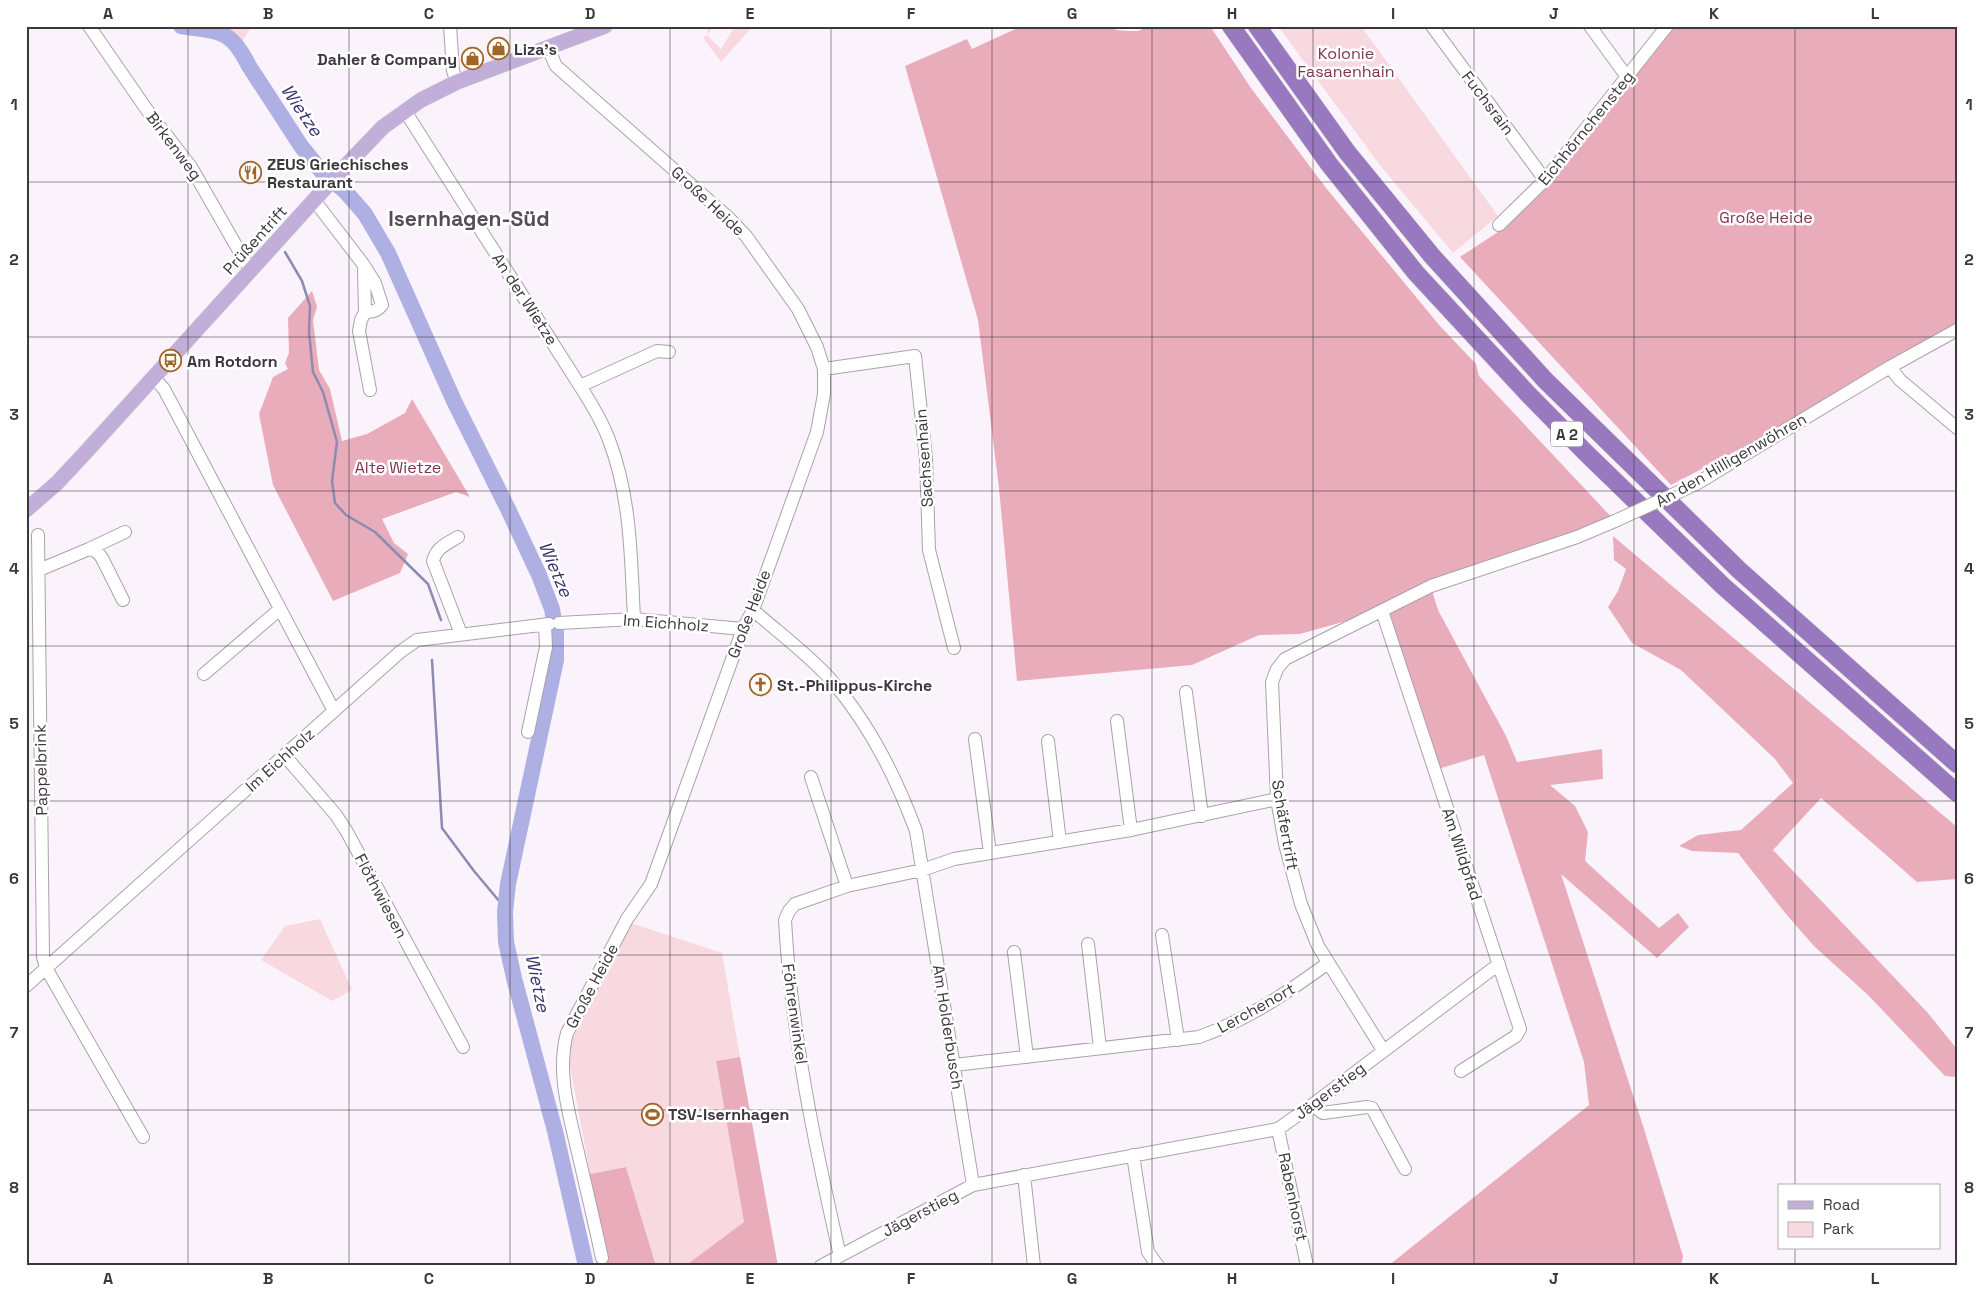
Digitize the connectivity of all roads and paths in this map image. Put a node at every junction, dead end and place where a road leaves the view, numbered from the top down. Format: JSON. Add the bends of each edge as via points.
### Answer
{"nodes":[{"id":1,"x":89,"y":26,"type":"edge"},
{"id":2,"x":450,"y":26,"type":"edge"},
{"id":3,"x":605,"y":26,"type":"edge"},
{"id":4,"x":1231,"y":26,"type":"edge"},
{"id":5,"x":1258,"y":26,"type":"edge"},
{"id":6,"x":1432,"y":26,"type":"edge"},
{"id":7,"x":1590,"y":26,"type":"edge"},
{"id":8,"x":1667,"y":26,"type":"edge"},
{"id":9,"x":580,"y":31,"type":"edge"},
{"id":10,"x":548,"y":48,"type":"junction"},
{"id":11,"x":1627,"y":78,"type":"junction"},
{"id":12,"x":457,"y":82,"type":"junction"},
{"id":13,"x":405,"y":111,"type":"junction"},
{"id":14,"x":1545,"y":180,"type":"junction"},
{"id":15,"x":314,"y":200,"type":"junction"},
{"id":16,"x":1500,"y":225,"type":"dead end"},
{"id":17,"x":252,"y":269,"type":"junction"},
{"id":18,"x":1957,"y":330,"type":"edge"},
{"id":19,"x":669,"y":352,"type":"dead end"},
{"id":20,"x":1890,"y":367,"type":"junction"},
{"id":21,"x":824,"y":369,"type":"junction"},
{"id":22,"x":154,"y":378,"type":"junction"},
{"id":23,"x":580,"y":386,"type":"junction"},
{"id":24,"x":370,"y":390,"type":"dead end"},
{"id":25,"x":1957,"y":428,"type":"edge"},
{"id":26,"x":26,"y":510,"type":"edge"},
{"id":27,"x":125,"y":532,"type":"dead end"},
{"id":28,"x":38,"y":535,"type":"dead end"},
{"id":29,"x":458,"y":537,"type":"dead end"},
{"id":30,"x":89,"y":549,"type":"junction"},
{"id":31,"x":39,"y":570,"type":"junction"},
{"id":32,"x":123,"y":600,"type":"dead end"},
{"id":33,"x":280,"y":609,"type":"junction"},
{"id":34,"x":752,"y":610,"type":"junction"},
{"id":35,"x":1382,"y":611,"type":"junction"},
{"id":36,"x":634,"y":619,"type":"junction"},
{"id":37,"x":551,"y":624,"type":"junction"},
{"id":38,"x":743,"y":629,"type":"junction"},
{"id":39,"x":461,"y":634,"type":"junction"},
{"id":40,"x":954,"y":648,"type":"dead end"},
{"id":41,"x":204,"y":674,"type":"dead end"},
{"id":42,"x":1186,"y":692,"type":"dead end"},
{"id":43,"x":334,"y":711,"type":"junction"},
{"id":44,"x":1117,"y":720,"type":"dead end"},
{"id":45,"x":528,"y":732,"type":"dead end"},
{"id":46,"x":975,"y":739,"type":"dead end"},
{"id":47,"x":1048,"y":741,"type":"dead end"},
{"id":48,"x":285,"y":756,"type":"junction"},
{"id":49,"x":1957,"y":764,"type":"edge"},
{"id":50,"x":811,"y":777,"type":"dead end"},
{"id":51,"x":1957,"y":793,"type":"edge"},
{"id":52,"x":1277,"y":799,"type":"junction"},
{"id":53,"x":1202,"y":816,"type":"junction"},
{"id":54,"x":1131,"y":830,"type":"junction"},
{"id":55,"x":1060,"y":842,"type":"junction"},
{"id":56,"x":990,"y":853,"type":"junction"},
{"id":57,"x":922,"y":870,"type":"junction"},
{"id":58,"x":847,"y":886,"type":"junction"},
{"id":59,"x":1162,"y":935,"type":"dead end"},
{"id":60,"x":1088,"y":944,"type":"dead end"},
{"id":61,"x":1014,"y":952,"type":"dead end"},
{"id":62,"x":1328,"y":963,"type":"junction"},
{"id":63,"x":1499,"y":964,"type":"junction"},
{"id":64,"x":46,"y":968,"type":"junction"},
{"id":65,"x":26,"y":986,"type":"edge"},
{"id":66,"x":1178,"y":1040,"type":"junction"},
{"id":67,"x":463,"y":1047,"type":"dead end"},
{"id":68,"x":1100,"y":1048,"type":"junction"},
{"id":69,"x":1383,"y":1050,"type":"junction"},
{"id":70,"x":1027,"y":1057,"type":"junction"},
{"id":71,"x":954,"y":1065,"type":"junction"},
{"id":72,"x":1461,"y":1070,"type":"dead end"},
{"id":73,"x":1312,"y":1105,"type":"junction"},
{"id":74,"x":1278,"y":1129,"type":"junction"},
{"id":75,"x":143,"y":1136,"type":"dead end"},
{"id":76,"x":1133,"y":1155,"type":"junction"},
{"id":77,"x":1405,"y":1169,"type":"dead end"},
{"id":78,"x":1024,"y":1176,"type":"junction"},
{"id":79,"x":973,"y":1185,"type":"junction"},
{"id":80,"x":840,"y":1256,"type":"junction"},
{"id":81,"x":602,"y":1258,"type":"dead end"},
{"id":82,"x":821,"y":1266,"type":"edge"},
{"id":83,"x":1034,"y":1266,"type":"edge"},
{"id":84,"x":1158,"y":1266,"type":"edge"},
{"id":85,"x":1307,"y":1266,"type":"edge"}],
"edges":[{"from":1,"to":17,"type":"street","name":"Birkenweg","via":[[191,167]]},
{"from":2,"to":12,"type":"street","via":[[453,71]]},
{"from":3,"to":9,"type":"main road","name":"Prüßentrift"},
{"from":4,"to":51,"type":"highway","number":"A 2","via":[[1329,164],[1416,273],[1528,394],[1723,586]]},
{"from":5,"to":49,"type":"highway","number":"A 2","via":[[1347,152],[1432,256],[1545,380],[1740,570]]},
{"from":6,"to":14,"type":"street","name":"Fuchsrain"},
{"from":7,"to":11,"type":"street"},
{"from":8,"to":11,"type":"street","name":"Eichhörnchensteg"},
{"from":9,"to":10,"type":"main road","name":"Prüßentrift"},
{"from":10,"to":12,"type":"main road","name":"Prüßentrift"},
{"from":10,"to":21,"type":"street","name":"Große Heide","via":[[556,66],[746,236],[798,309],[810,330]]},
{"from":11,"to":14,"type":"street","name":"Eichhörnchensteg"},
{"from":12,"to":13,"type":"main road","name":"Prüßentrift"},
{"from":13,"to":15,"type":"main road","name":"Prüßentrift","via":[[373,136]]},
{"from":13,"to":23,"type":"street","name":"An der Wietze"},
{"from":14,"to":16,"type":"street","name":"Eichhörnchensteg"},
{"from":15,"to":17,"type":"main road","name":"Prüßentrift"},
{"from":15,"to":24,"type":"street","via":[[363,264],[375,283],[382,305],[378,310],[365,312],[360,320],[359,331]]},
{"from":17,"to":22,"type":"main road","name":"Prüßentrift"},
{"from":18,"to":20,"type":"street","name":"An den Hilligenwöhren"},
{"from":19,"to":23,"type":"street","via":[[657,351]]},
{"from":20,"to":25,"type":"street","via":[[1900,380]]},
{"from":20,"to":35,"type":"street","name":"An den Hilligenwöhren","bridge":true,"via":[[1696,484],[1577,537],[1431,586]]},
{"from":21,"to":34,"type":"street","name":"Große Heide","via":[[824,394],[817,432]]},
{"from":21,"to":40,"type":"street","name":"Sachsenhain","via":[[915,356],[926,459],[929,550]]},
{"from":22,"to":26,"type":"main road","name":"Prüßentrift","via":[[57,483]]},
{"from":22,"to":33,"type":"street","via":[[164,389]]},
{"from":23,"to":36,"type":"street","name":"An der Wietze","via":[[609,440],[626,501]]},
{"from":27,"to":30,"type":"street"},
{"from":28,"to":31,"type":"street","name":"Pappelbrink"},
{"from":29,"to":39,"type":"street","via":[[440,547],[433,561]]},
{"from":30,"to":31,"type":"street"},
{"from":30,"to":32,"type":"street","via":[[98,552],[102,558]]},
{"from":31,"to":64,"type":"street","name":"Pappelbrink","via":[[43,957]]},
{"from":33,"to":41,"type":"street"},
{"from":33,"to":43,"type":"street"},
{"from":34,"to":38,"type":"street","name":"Große Heide"},
{"from":34,"to":57,"type":"street","name":"Am Holderbusch","via":[[830,680],[866,725],[907,806],[916,830]]},
{"from":35,"to":52,"type":"street","name":"Schäfertrift","via":[[1285,660],[1277,669],[1272,682]]},
{"from":35,"to":63,"type":"street","name":"Am Wildpfad"},
{"from":36,"to":37,"type":"street","name":"Im Eichholz"},
{"from":36,"to":38,"type":"street","name":"Im Eichholz"},
{"from":37,"to":39,"type":"street","name":"Im Eichholz"},
{"from":37,"to":45,"type":"street"},
{"from":38,"to":81,"type":"street","name":"Große Heide","via":[[651,884],[627,919],[567,1033],[563,1049],[567,1102]]},
{"from":39,"to":43,"type":"street","name":"Im Eichholz","via":[[418,640]]},
{"from":42,"to":53,"type":"street"},
{"from":43,"to":48,"type":"street","name":"Im Eichholz"},
{"from":44,"to":54,"type":"street"},
{"from":46,"to":56,"type":"street"},
{"from":47,"to":55,"type":"street"},
{"from":48,"to":64,"type":"street","name":"Im Eichholz"},
{"from":48,"to":67,"type":"street","name":"Flöthwiesen","via":[[347,832]]},
{"from":50,"to":58,"type":"street"},
{"from":52,"to":53,"type":"street","name":"Föhrenwinkel"},
{"from":52,"to":62,"type":"street","name":"Schäfertrift","via":[[1301,904]]},
{"from":53,"to":54,"type":"street","name":"Föhrenwinkel"},
{"from":54,"to":55,"type":"street","name":"Föhrenwinkel"},
{"from":55,"to":56,"type":"street","name":"Föhrenwinkel"},
{"from":56,"to":57,"type":"street","name":"Föhrenwinkel","via":[[954,859]]},
{"from":57,"to":58,"type":"street","name":"Föhrenwinkel"},
{"from":57,"to":71,"type":"street","name":"Am Holderbusch"},
{"from":58,"to":80,"type":"street","name":"Föhrenwinkel","via":[[795,904],[786,920],[793,1016]]},
{"from":59,"to":66,"type":"street"},
{"from":60,"to":68,"type":"street"},
{"from":61,"to":70,"type":"street"},
{"from":62,"to":66,"type":"street","name":"Lerchenort","via":[[1289,992],[1241,1020],[1199,1037]]},
{"from":62,"to":69,"type":"street","name":"Schäfertrift"},
{"from":63,"to":69,"type":"street","name":"Jägerstieg"},
{"from":63,"to":72,"type":"street","name":"Am Wildpfad","via":[[1520,1029],[1516,1036]]},
{"from":64,"to":65,"type":"street","name":"Im Eichholz"},
{"from":64,"to":75,"type":"street"},
{"from":66,"to":68,"type":"street","name":"Lerchenort"},
{"from":68,"to":70,"type":"street","name":"Lerchenort"},
{"from":69,"to":73,"type":"street","name":"Jägerstieg"},
{"from":70,"to":71,"type":"street","name":"Lerchenort"},
{"from":71,"to":79,"type":"street","name":"Am Holderbusch"},
{"from":73,"to":74,"type":"street","name":"Jägerstieg"},
{"from":73,"to":77,"type":"street","via":[[1323,1113],[1372,1108]]},
{"from":74,"to":76,"type":"street","name":"Jägerstieg"},
{"from":74,"to":85,"type":"street","name":"Rabenhorst"},
{"from":76,"to":78,"type":"street","name":"Jägerstieg"},
{"from":76,"to":84,"type":"street","via":[[1148,1252]]},
{"from":78,"to":79,"type":"street","name":"Jägerstieg"},
{"from":78,"to":83,"type":"street"},
{"from":79,"to":80,"type":"street","name":"Jägerstieg"},
{"from":80,"to":82,"type":"street","name":"Jägerstieg"}]}
